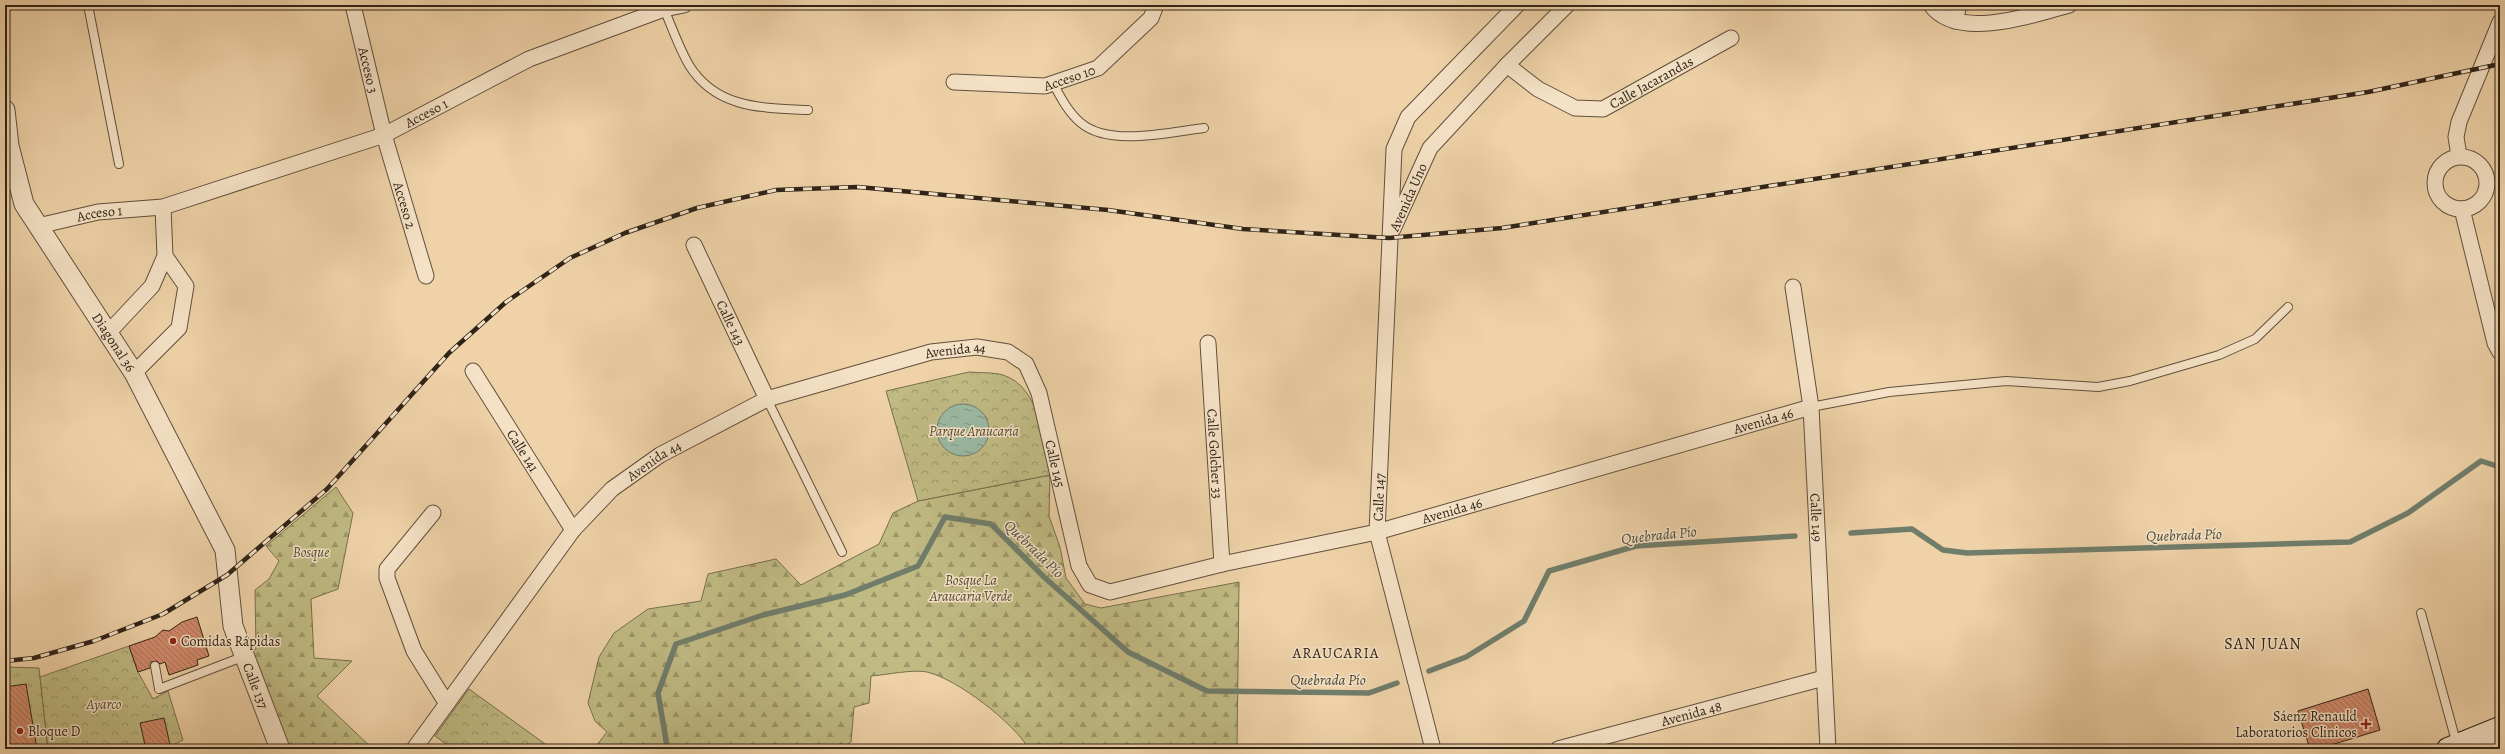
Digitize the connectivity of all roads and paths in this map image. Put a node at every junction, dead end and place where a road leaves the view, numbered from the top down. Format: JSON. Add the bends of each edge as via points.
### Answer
{"nodes":[{"id":1,"x":88,"y":5,"type":"edge"},
{"id":2,"x":353,"y":5,"type":"edge"},
{"id":3,"x":684,"y":5,"type":"edge"},
{"id":4,"x":1156,"y":5,"type":"edge"},
{"id":5,"x":1517,"y":5,"type":"edge"},
{"id":6,"x":1567,"y":5,"type":"edge"},
{"id":7,"x":1931,"y":5,"type":"edge"},
{"id":8,"x":1959,"y":5,"type":"edge"},
{"id":9,"x":2069,"y":5,"type":"edge"},
{"id":10,"x":664,"y":10,"type":"junction"},
{"id":11,"x":1955,"y":21,"type":"junction"},
{"id":12,"x":2500,"y":22,"type":"edge"},
{"id":13,"x":1731,"y":38,"type":"dead end"},
{"id":14,"x":1507,"y":65,"type":"junction"},
{"id":15,"x":954,"y":82,"type":"dead end"},
{"id":16,"x":1053,"y":83,"type":"junction"},
{"id":17,"x":5,"y":110,"type":"edge"},
{"id":18,"x":808,"y":110,"type":"dead end"},
{"id":19,"x":1204,"y":128,"type":"dead end"},
{"id":20,"x":384,"y":135,"type":"junction"},
{"id":21,"x":2459,"y":156,"type":"junction"},
{"id":22,"x":119,"y":164,"type":"dead end"},
{"id":23,"x":2494,"y":177,"type":"edge"},
{"id":24,"x":163,"y":207,"type":"junction"},
{"id":25,"x":2462,"y":209,"type":"junction"},
{"id":26,"x":38,"y":226,"type":"junction"},
{"id":27,"x":1389,"y":238,"type":"junction"},
{"id":28,"x":694,"y":245,"type":"dead end"},
{"id":29,"x":165,"y":256,"type":"junction"},
{"id":30,"x":426,"y":276,"type":"dead end"},
{"id":31,"x":1793,"y":287,"type":"dead end"},
{"id":32,"x":2288,"y":307,"type":"dead end"},
{"id":33,"x":108,"y":334,"type":"junction"},
{"id":34,"x":1208,"y":343,"type":"dead end"},
{"id":35,"x":1008,"y":352,"type":"joint"},
{"id":36,"x":2500,"y":352,"type":"edge"},
{"id":37,"x":473,"y":371,"type":"dead end"},
{"id":38,"x":134,"y":373,"type":"junction"},
{"id":39,"x":767,"y":400,"type":"junction"},
{"id":40,"x":1811,"y":407,"type":"junction"},
{"id":41,"x":433,"y":513,"type":"dead end"},
{"id":42,"x":573,"y":530,"type":"junction"},
{"id":43,"x":1377,"y":532,"type":"junction"},
{"id":44,"x":842,"y":552,"type":"dead end"},
{"id":45,"x":1222,"y":564,"type":"junction"},
{"id":46,"x":227,"y":575,"type":"joint"},
{"id":47,"x":1090,"y":585,"type":"joint"},
{"id":48,"x":2421,"y":612,"type":"dead end"},
{"id":49,"x":244,"y":656,"type":"junction"},
{"id":50,"x":155,"y":666,"type":"dead end"},
{"id":51,"x":1824,"y":678,"type":"junction"},
{"id":52,"x":447,"y":704,"type":"junction"},
{"id":53,"x":2500,"y":728,"type":"edge"},
{"id":54,"x":2453,"y":747,"type":"edge"},
{"id":55,"x":2500,"y":747,"type":"edge"},
{"id":56,"x":280,"y":749,"type":"edge"},
{"id":57,"x":414,"y":749,"type":"edge"},
{"id":58,"x":1433,"y":749,"type":"edge"},
{"id":59,"x":1558,"y":749,"type":"edge"},
{"id":60,"x":1828,"y":749,"type":"edge"},
{"id":61,"x":2492,"y":749,"type":"edge"}],
"edges":[{"from":1,"to":22,"type":"lane"},
{"from":2,"to":20,"type":"street","name":"Acceso 3"},
{"from":3,"to":10,"type":"street","name":"Acceso 1"},
{"from":4,"to":16,"type":"street","name":"Acceso 10","via":[[1151,18],[1098,68]]},
{"from":5,"to":27,"type":"street","name":"Avenida Uno","via":[[1408,117],[1394,149]]},
{"from":6,"to":14,"type":"street","name":"Avenida Uno"},
{"from":7,"to":11,"type":"street","via":[[1935,11]]},
{"from":8,"to":11,"type":"street"},
{"from":9,"to":11,"type":"street","via":[[2032,16],[1990,23]]},
{"from":10,"to":18,"type":"lane","via":[[689,66],[707,86],[730,100],[752,108]]},
{"from":10,"to":20,"type":"street","name":"Acceso 1","via":[[529,59]]},
{"from":12,"to":21,"type":"street","via":[[2459,122],[2456,138]]},
{"from":13,"to":14,"type":"street","name":"Calle Jacarandas","via":[[1603,109],[1575,108],[1538,89]]},
{"from":14,"to":27,"type":"street","name":"Avenida Uno","via":[[1430,148]]},
{"from":15,"to":16,"type":"street","name":"Acceso 10","via":[[1045,86]]},
{"from":16,"to":19,"type":"lane","via":[[1068,111],[1082,124],[1102,133],[1124,137]]},
{"from":17,"to":26,"type":"street","name":"Diagonal 36","via":[[9,146],[24,204]]},
{"from":20,"to":24,"type":"street","name":"Acceso 1"},
{"from":20,"to":30,"type":"street","name":"Acceso 2"},
{"from":21,"to":23,"type":"street","via":[[2472,158]]},
{"from":21,"to":25,"type":"street","via":[[2448,160],[2440,168],[2436,184],[2442,200],[2451,207]]},
{"from":23,"to":25,"type":"street","via":[[2482,199],[2473,206]]},
{"from":24,"to":26,"type":"street","name":"Acceso 1","via":[[98,212]]},
{"from":24,"to":29,"type":"street"},
{"from":25,"to":36,"type":"street","via":[[2495,343]]},
{"from":26,"to":33,"type":"street","name":"Diagonal 36"},
{"from":27,"to":43,"type":"street","name":"Calle 147"},
{"from":28,"to":39,"type":"street","name":"Calle 143"},
{"from":29,"to":33,"type":"street","via":[[152,286]]},
{"from":29,"to":38,"type":"street","via":[[186,286],[179,328]]},
{"from":31,"to":40,"type":"street","name":"Calle 149"},
{"from":32,"to":40,"type":"lane","via":[[2255,339],[2219,355],[2130,381],[2098,387],[2006,381],[1889,392]]},
{"from":33,"to":38,"type":"street","name":"Diagonal 36"},
{"from":34,"to":45,"type":"street","name":"Calle Golcher 33"},
{"from":35,"to":39,"type":"street","name":"Avenida 44","via":[[977,347],[931,352]]},
{"from":35,"to":47,"type":"street","name":"Calle 145","via":[[1026,364],[1039,393],[1079,566]]},
{"from":37,"to":42,"type":"street","name":"Calle 141"},
{"from":38,"to":46,"type":"street","name":"Diagonal 36","via":[[225,550]]},
{"from":39,"to":42,"type":"street","name":"Avenida 44","via":[[660,455],[612,489]]},
{"from":39,"to":44,"type":"lane"},
{"from":40,"to":43,"type":"street","name":"Avenida 46"},
{"from":40,"to":51,"type":"street","name":"Calle 149"},
{"from":41,"to":52,"type":"street","via":[[387,569],[387,578],[414,650]]},
{"from":42,"to":52,"type":"street","name":"Avenida 44"},
{"from":43,"to":45,"type":"street","name":"Avenida 46"},
{"from":43,"to":58,"type":"street","name":"Calle 147"},
{"from":45,"to":47,"type":"street","name":"Avenida 46","via":[[1110,592]]},
{"from":46,"to":49,"type":"street","name":"Calle 137","via":[[233,626]]},
{"from":48,"to":54,"type":"lane"},
{"from":49,"to":50,"type":"lane","via":[[159,689]]},
{"from":49,"to":56,"type":"street","name":"Calle 137"},
{"from":51,"to":59,"type":"street","name":"Avenida 48"},
{"from":51,"to":60,"type":"street","name":"Calle 149"},
{"from":52,"to":57,"type":"street","name":"Avenida 44"},
{"from":53,"to":54,"type":"main road"},
{"from":55,"to":61,"type":"street"}]}
